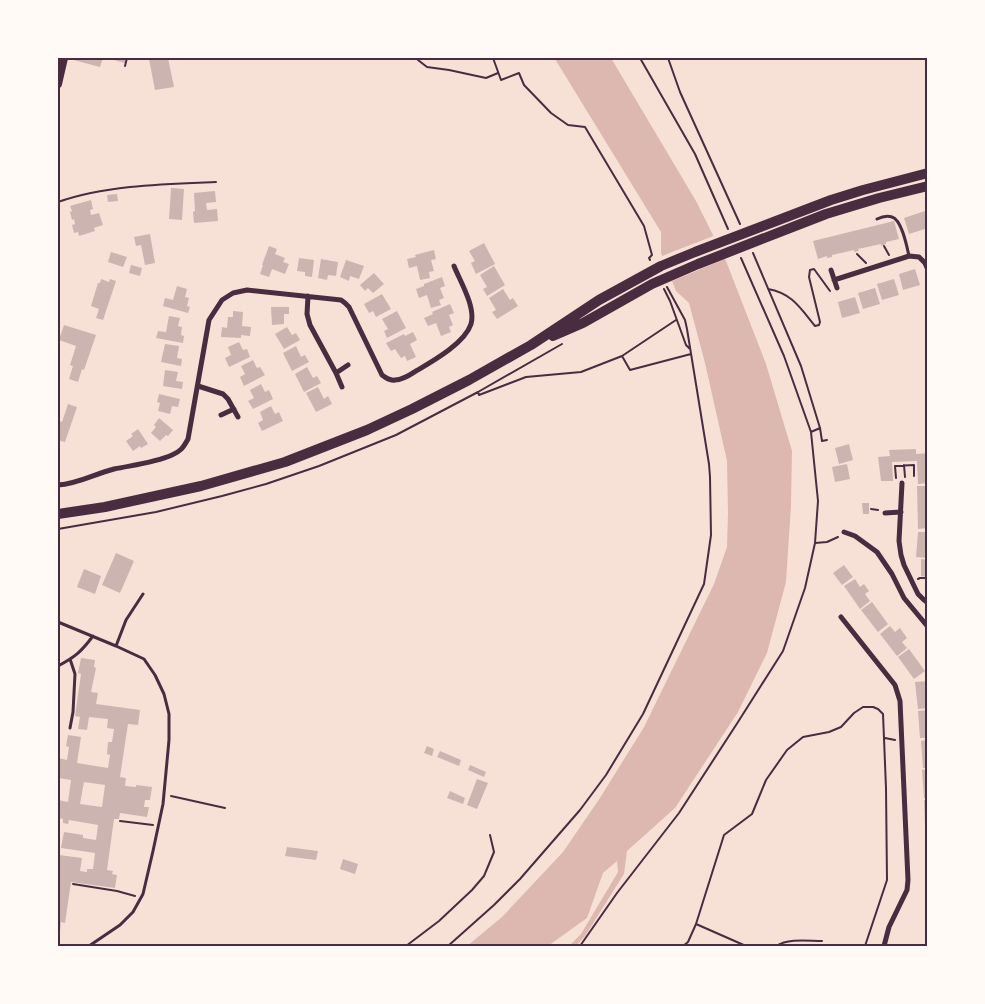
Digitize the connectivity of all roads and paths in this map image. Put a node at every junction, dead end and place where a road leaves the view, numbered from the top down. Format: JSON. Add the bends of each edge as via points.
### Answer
{"nodes":[{"id":1,"x":64,"y":58,"type":"edge"},
{"id":2,"x":127,"y":58,"type":"edge"},
{"id":3,"x":417,"y":58,"type":"edge"},
{"id":4,"x":493,"y":58,"type":"edge"},
{"id":5,"x":640,"y":58,"type":"edge"},
{"id":6,"x":668,"y":58,"type":"edge"},
{"id":7,"x":125,"y":66,"type":"dead end"},
{"id":8,"x":498,"y":74,"type":"junction"},
{"id":9,"x":58,"y":84,"type":"edge"},
{"id":10,"x":928,"y":173,"type":"edge"},
{"id":11,"x":216,"y":182,"type":"dead end"},
{"id":12,"x":928,"y":186,"type":"edge"},
{"id":13,"x":58,"y":202,"type":"edge"},
{"id":14,"x":877,"y":218,"type":"dead end"},
{"id":15,"x":740,"y":224,"type":"dead end"},
{"id":16,"x":728,"y":229,"type":"dead end"},
{"id":17,"x":752,"y":251,"type":"dead end"},
{"id":18,"x":857,"y":254,"type":"dead end"},
{"id":19,"x":740,"y":256,"type":"dead end"},
{"id":20,"x":910,"y":256,"type":"junction"},
{"id":21,"x":454,"y":266,"type":"dead end"},
{"id":22,"x":653,"y":266,"type":"dead end"},
{"id":23,"x":871,"y":269,"type":"junction"},
{"id":24,"x":831,"y":270,"type":"dead end"},
{"id":25,"x":928,"y":270,"type":"edge"},
{"id":26,"x":834,"y":280,"type":"junction"},
{"id":27,"x":666,"y":285,"type":"dead end"},
{"id":28,"x":836,"y":288,"type":"joint"},
{"id":29,"x":664,"y":289,"type":"dead end"},
{"id":30,"x":768,"y":289,"type":"junction"},
{"id":31,"x":308,"y":296,"type":"junction"},
{"id":32,"x":677,"y":320,"type":"junction"},
{"id":33,"x":569,"y":340,"type":"dead end"},
{"id":34,"x":531,"y":345,"type":"junction"},
{"id":35,"x":691,"y":350,"type":"junction"},
{"id":36,"x":691,"y":354,"type":"junction"},
{"id":37,"x":622,"y":356,"type":"junction"},
{"id":38,"x":348,"y":365,"type":"dead end"},
{"id":39,"x":336,"y":372,"type":"junction"},
{"id":40,"x":198,"y":386,"type":"junction"},
{"id":41,"x":342,"y":388,"type":"dead end"},
{"id":42,"x":234,"y":408,"type":"junction"},
{"id":43,"x":221,"y":415,"type":"dead end"},
{"id":44,"x":238,"y":417,"type":"dead end"},
{"id":45,"x":820,"y":428,"type":"junction"},
{"id":46,"x":811,"y":432,"type":"junction"},
{"id":47,"x":827,"y":440,"type":"dead end"},
{"id":48,"x":710,"y":449,"type":"dead end"},
{"id":49,"x":706,"y":450,"type":"junction"},
{"id":50,"x":904,"y":466,"type":"junction"},
{"id":51,"x":914,"y":476,"type":"dead end"},
{"id":52,"x":905,"y":477,"type":"dead end"},
{"id":53,"x":896,"y":478,"type":"dead end"},
{"id":54,"x":902,"y":483,"type":"dead end"},
{"id":55,"x":58,"y":486,"type":"edge"},
{"id":56,"x":901,"y":512,"type":"junction"},
{"id":57,"x":885,"y":513,"type":"dead end"},
{"id":58,"x":58,"y":514,"type":"edge"},
{"id":59,"x":711,"y":514,"type":"junction"},
{"id":60,"x":707,"y":515,"type":"dead end"},
{"id":61,"x":844,"y":532,"type":"joint"},
{"id":62,"x":814,"y":543,"type":"junction"},
{"id":63,"x":920,"y":578,"type":"dead end"},
{"id":64,"x":928,"y":578,"type":"edge"},
{"id":65,"x":704,"y":584,"type":"junction"},
{"id":66,"x":708,"y":584,"type":"dead end"},
{"id":67,"x":143,"y":594,"type":"dead end"},
{"id":68,"x":928,"y":603,"type":"edge"},
{"id":69,"x":841,"y":617,"type":"dead end"},
{"id":70,"x":58,"y":622,"type":"edge"},
{"id":71,"x":928,"y":627,"type":"edge"},
{"id":72,"x":93,"y":636,"type":"junction"},
{"id":73,"x":116,"y":646,"type":"junction"},
{"id":74,"x":70,"y":659,"type":"junction"},
{"id":75,"x":58,"y":666,"type":"edge"},
{"id":76,"x":70,"y":728,"type":"dead end"},
{"id":77,"x":884,"y":738,"type":"junction"},
{"id":78,"x":902,"y":741,"type":"junction"},
{"id":79,"x":164,"y":794,"type":"junction"},
{"id":80,"x":225,"y":808,"type":"dead end"},
{"id":81,"x":120,"y":821,"type":"dead end"},
{"id":82,"x":158,"y":826,"type":"junction"},
{"id":83,"x":490,"y":835,"type":"dead end"},
{"id":84,"x":73,"y":884,"type":"dead end"},
{"id":85,"x":141,"y":898,"type":"junction"},
{"id":86,"x":696,"y":924,"type":"junction"},
{"id":87,"x":822,"y":940,"type":"dead end"},
{"id":88,"x":89,"y":946,"type":"edge"},
{"id":89,"x":406,"y":946,"type":"edge"},
{"id":90,"x":448,"y":946,"type":"edge"},
{"id":91,"x":580,"y":946,"type":"edge"},
{"id":92,"x":683,"y":946,"type":"edge"},
{"id":93,"x":746,"y":946,"type":"edge"},
{"id":94,"x":776,"y":946,"type":"edge"},
{"id":95,"x":866,"y":946,"type":"edge"},
{"id":96,"x":884,"y":946,"type":"edge"}],
"edges":[{"from":1,"to":9,"type":"street"},
{"from":2,"to":7,"type":"path"},
{"from":3,"to":8,"type":"path","via":[[427,67],[486,78]]},
{"from":4,"to":8,"type":"path"},
{"from":5,"to":16,"type":"path","via":[[695,154]]},
{"from":6,"to":15,"type":"path","via":[[680,92]]},
{"from":8,"to":22,"type":"path","via":[[502,80],[519,73],[524,85],[552,113],[568,125],[585,126],[644,226]]},
{"from":10,"to":34,"type":"highway","via":[[863,190],[661,266],[599,300]]},
{"from":11,"to":13,"type":"path","via":[[101,191]]},
{"from":12,"to":34,"type":"highway","via":[[826,214],[698,264],[652,284],[583,323]]},
{"from":14,"to":20,"type":"lane","via":[[894,217],[901,227]]},
{"from":17,"to":30,"type":"path"},
{"from":18,"to":23,"type":"path"},
{"from":19,"to":46,"type":"path","via":[[784,356]]},
{"from":20,"to":23,"type":"street"},
{"from":20,"to":25,"type":"street","via":[[919,257]]},
{"from":21,"to":31,"type":"street","via":[[472,314],[467,333],[433,362],[395,380],[382,374],[345,302]]},
{"from":23,"to":26,"type":"street"},
{"from":24,"to":26,"type":"street"},
{"from":26,"to":28,"type":"street"},
{"from":27,"to":35,"type":"path","via":[[685,320]]},
{"from":28,"to":30,"type":"path","via":[[831,293],[814,269],[810,270],[819,326],[815,326],[790,297]]},
{"from":29,"to":32,"type":"path"},
{"from":30,"to":45,"type":"path","via":[[801,366]]},
{"from":31,"to":39,"type":"street","via":[[310,325]]},
{"from":31,"to":40,"type":"street","via":[[247,290],[222,300],[209,320]]},
{"from":32,"to":35,"type":"path","via":[[686,346]]},
{"from":32,"to":37,"type":"path"},
{"from":33,"to":37,"type":"path","via":[[478,392],[479,395],[526,377],[582,372]]},
{"from":34,"to":58,"type":"highway","via":[[412,410],[284,462],[201,486]]},
{"from":35,"to":36,"type":"path"},
{"from":36,"to":37,"type":"path","via":[[630,370]]},
{"from":36,"to":49,"type":"path"},
{"from":38,"to":39,"type":"street"},
{"from":39,"to":41,"type":"street"},
{"from":40,"to":42,"type":"street","via":[[223,394]]},
{"from":40,"to":55,"type":"street","via":[[188,439],[182,450],[163,459]]},
{"from":42,"to":43,"type":"street"},
{"from":42,"to":44,"type":"street"},
{"from":45,"to":46,"type":"path"},
{"from":45,"to":47,"type":"path","via":[[822,441]]},
{"from":46,"to":62,"type":"path","via":[[818,501]]},
{"from":48,"to":49,"type":"path"},
{"from":49,"to":59,"type":"path"},
{"from":50,"to":51,"type":"path","via":[[914,465]]},
{"from":50,"to":52,"type":"path"},
{"from":50,"to":53,"type":"path","via":[[895,466]]},
{"from":54,"to":56,"type":"street"},
{"from":56,"to":57,"type":"street"},
{"from":56,"to":68,"type":"street","via":[[901,555],[918,594]]},
{"from":59,"to":60,"type":"path"},
{"from":59,"to":65,"type":"path","via":[[712,536]]},
{"from":61,"to":62,"type":"path","via":[[827,542]]},
{"from":61,"to":71,"type":"street","via":[[856,536],[876,552],[904,598]]},
{"from":62,"to":91,"type":"path","via":[[805,588],[783,651],[679,813]]},
{"from":63,"to":64,"type":"path"},
{"from":65,"to":66,"type":"path"},
{"from":65,"to":90,"type":"path","via":[[643,714],[606,775],[583,807],[520,879]]},
{"from":67,"to":73,"type":"lane","via":[[126,620]]},
{"from":69,"to":78,"type":"street","via":[[895,685],[900,701]]},
{"from":70,"to":72,"type":"lane"},
{"from":72,"to":73,"type":"lane"},
{"from":72,"to":74,"type":"lane","via":[[83,650]]},
{"from":73,"to":79,"type":"lane","via":[[144,659],[164,694],[169,740]]},
{"from":74,"to":75,"type":"lane"},
{"from":74,"to":76,"type":"lane","via":[[75,674]]},
{"from":77,"to":78,"type":"path"},
{"from":77,"to":86,"type":"path","via":[[883,714],[873,707],[863,707],[841,727],[803,737],[787,750],[766,780],[752,814],[724,835]]},
{"from":77,"to":95,"type":"path","via":[[887,880]]},
{"from":78,"to":96,"type":"street","via":[[908,880]]},
{"from":79,"to":80,"type":"path"},
{"from":79,"to":82,"type":"lane"},
{"from":81,"to":82,"type":"path"},
{"from":82,"to":85,"type":"lane"},
{"from":83,"to":89,"type":"path","via":[[494,852],[484,876],[439,921]]},
{"from":84,"to":85,"type":"path"},
{"from":85,"to":88,"type":"lane","via":[[120,925]]},
{"from":86,"to":92,"type":"path"},
{"from":86,"to":93,"type":"path"},
{"from":87,"to":94,"type":"path","via":[[794,941]]}]}
